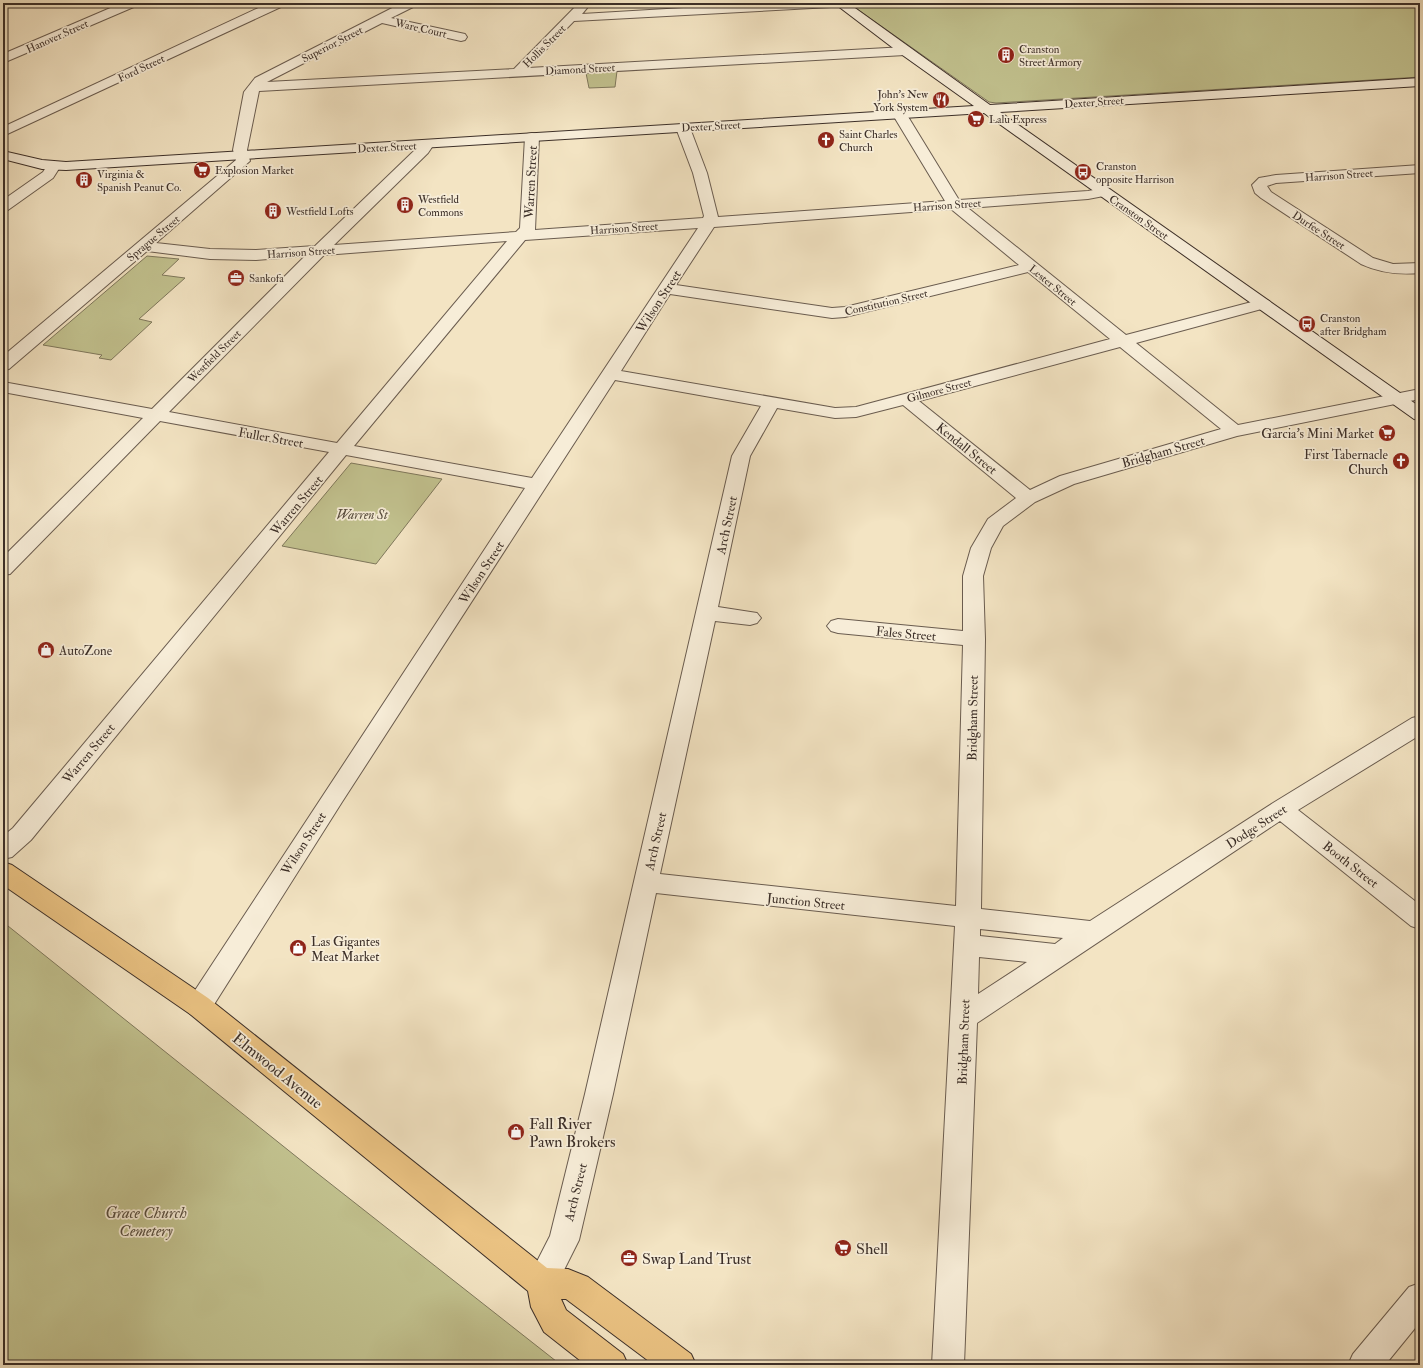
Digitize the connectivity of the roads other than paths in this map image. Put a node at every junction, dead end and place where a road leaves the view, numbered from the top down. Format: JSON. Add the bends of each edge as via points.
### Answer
{"nodes":[{"id":1,"x":132,"y":3,"type":"edge"},
{"id":2,"x":279,"y":3,"type":"edge"},
{"id":3,"x":411,"y":3,"type":"edge"},
{"id":4,"x":586,"y":3,"type":"edge"},
{"id":5,"x":831,"y":3,"type":"edge"},
{"id":6,"x":840,"y":3,"type":"edge"},
{"id":7,"x":571,"y":18,"type":"junction"},
{"id":8,"x":380,"y":19,"type":"junction"},
{"id":9,"x":461,"y":37,"type":"dead end"},
{"id":10,"x":905,"y":51,"type":"junction"},
{"id":11,"x":3,"y":60,"type":"edge"},
{"id":12,"x":520,"y":72,"type":"junction"},
{"id":13,"x":1420,"y":82,"type":"edge"},
{"id":14,"x":255,"y":87,"type":"junction"},
{"id":15,"x":989,"y":109,"type":"junction"},
{"id":16,"x":900,"y":115,"type":"junction"},
{"id":17,"x":683,"y":128,"type":"junction"},
{"id":18,"x":3,"y":132,"type":"edge"},
{"id":19,"x":532,"y":137,"type":"junction"},
{"id":20,"x":427,"y":144,"type":"junction"},
{"id":21,"x":3,"y":155,"type":"edge"},
{"id":22,"x":243,"y":155,"type":"junction"},
{"id":23,"x":52,"y":167,"type":"junction"},
{"id":24,"x":1420,"y":169,"type":"edge"},
{"id":25,"x":10,"y":171,"type":"dead end"},
{"id":26,"x":1259,"y":185,"type":"joint"},
{"id":27,"x":1104,"y":192,"type":"junction"},
{"id":28,"x":955,"y":205,"type":"junction"},
{"id":29,"x":3,"y":208,"type":"edge"},
{"id":30,"x":710,"y":222,"type":"junction"},
{"id":31,"x":520,"y":236,"type":"junction"},
{"id":32,"x":144,"y":246,"type":"junction"},
{"id":33,"x":320,"y":250,"type":"junction"},
{"id":34,"x":1031,"y":267,"type":"junction"},
{"id":35,"x":1420,"y":268,"type":"edge"},
{"id":36,"x":667,"y":289,"type":"junction"},
{"id":37,"x":1263,"y":304,"type":"junction"},
{"id":38,"x":1122,"y":340,"type":"junction"},
{"id":39,"x":3,"y":365,"type":"edge"},
{"id":40,"x":610,"y":374,"type":"junction"},
{"id":41,"x":3,"y":387,"type":"edge"},
{"id":42,"x":1420,"y":394,"type":"edge"},
{"id":43,"x":1397,"y":398,"type":"junction"},
{"id":44,"x":906,"y":399,"type":"junction"},
{"id":45,"x":772,"y":402,"type":"junction"},
{"id":46,"x":1420,"y":415,"type":"edge"},
{"id":47,"x":155,"y":416,"type":"junction"},
{"id":48,"x":1234,"y":431,"type":"junction"},
{"id":49,"x":342,"y":449,"type":"junction"},
{"id":50,"x":538,"y":486,"type":"junction"},
{"id":51,"x":1028,"y":498,"type":"junction"},
{"id":52,"x":3,"y":569,"type":"edge"},
{"id":53,"x":707,"y":613,"type":"junction"},
{"id":54,"x":750,"y":618,"type":"dead end"},
{"id":55,"x":838,"y":626,"type":"dead end"},
{"id":56,"x":974,"y":639,"type":"junction"},
{"id":57,"x":1420,"y":724,"type":"edge"},
{"id":58,"x":1281,"y":809,"type":"junction"},
{"id":59,"x":3,"y":850,"type":"edge"},
{"id":60,"x":3,"y":872,"type":"edge"},
{"id":61,"x":646,"y":882,"type":"junction"},
{"id":62,"x":968,"y":916,"type":"junction"},
{"id":63,"x":1420,"y":919,"type":"edge"},
{"id":64,"x":1095,"y":932,"type":"junction"},
{"id":65,"x":967,"y":945,"type":"junction"},
{"id":66,"x":1059,"y":955,"type":"junction"},
{"id":67,"x":199,"y":1006,"type":"junction"},
{"id":68,"x":964,"y":1017,"type":"junction"},
{"id":69,"x":541,"y":1283,"type":"junction"},
{"id":70,"x":1420,"y":1298,"type":"edge"},
{"id":71,"x":612,"y":1365,"type":"edge"},
{"id":72,"x":680,"y":1365,"type":"edge"},
{"id":73,"x":948,"y":1365,"type":"edge"},
{"id":74,"x":1364,"y":1365,"type":"edge"}],
"edges":[{"from":1,"to":11,"type":"street","name":"Hanover Street"},
{"from":2,"to":18,"type":"street","name":"Ford Street"},
{"from":3,"to":8,"type":"street","name":"Superior Street"},
{"from":4,"to":7,"type":"street","name":"Hollis Street"},
{"from":5,"to":7,"type":"street"},
{"from":6,"to":10,"type":"street","name":"Cranston Street"},
{"from":7,"to":12,"type":"street","name":"Hollis Street","via":[[520,68]]},
{"from":8,"to":9,"type":"street","name":"Ware Court"},
{"from":8,"to":14,"type":"street","name":"Superior Street","via":[[260,81]]},
{"from":10,"to":12,"type":"street","name":"Diamond Street"},
{"from":10,"to":15,"type":"street","name":"Cranston Street"},
{"from":12,"to":14,"type":"street","name":"Diamond Street"},
{"from":13,"to":15,"type":"street","name":"Dexter Street"},
{"from":14,"to":22,"type":"street","via":[[251,92],[240,150]]},
{"from":15,"to":16,"type":"street","name":"Dexter Street"},
{"from":15,"to":27,"type":"street","name":"Cranston Street"},
{"from":16,"to":17,"type":"street","name":"Dexter Street"},
{"from":16,"to":28,"type":"street","name":"Lester Street"},
{"from":17,"to":19,"type":"street","name":"Dexter Street"},
{"from":17,"to":30,"type":"street","via":[[700,172],[712,216]]},
{"from":19,"to":20,"type":"street","name":"Dexter Street"},
{"from":19,"to":31,"type":"street","name":"Warren Street","via":[[528,230]]},
{"from":20,"to":22,"type":"street","name":"Dexter Street"},
{"from":20,"to":33,"type":"street","name":"Westfield Street"},
{"from":21,"to":23,"type":"street","name":"Dexter Street","via":[[31,164]]},
{"from":22,"to":23,"type":"street","name":"Dexter Street"},
{"from":22,"to":32,"type":"street","name":"Sprague Street","via":[[244,161],[239,166]]},
{"from":23,"to":25,"type":"street"},
{"from":23,"to":29,"type":"street","via":[[48,175]]},
{"from":24,"to":26,"type":"street","name":"Harrison Street","via":[[1276,179],[1264,181]]},
{"from":26,"to":35,"type":"street","name":"Durfee Street","via":[[1260,190],[1266,195],[1367,261],[1397,270]]},
{"from":27,"to":28,"type":"street","name":"Harrison Street"},
{"from":27,"to":37,"type":"street","name":"Cranston Street"},
{"from":28,"to":30,"type":"street","name":"Harrison Street"},
{"from":28,"to":34,"type":"street","name":"Lester Street"},
{"from":30,"to":31,"type":"street","name":"Harrison Street"},
{"from":30,"to":36,"type":"street","name":"Wilson Street"},
{"from":31,"to":33,"type":"street","name":"Harrison Street"},
{"from":31,"to":49,"type":"street","name":"Warren Street"},
{"from":32,"to":33,"type":"street","name":"Harrison Street","via":[[235,255]]},
{"from":32,"to":39,"type":"street","name":"Sprague Street"},
{"from":33,"to":47,"type":"street","name":"Westfield Street"},
{"from":34,"to":36,"type":"street","name":"Constitution Street","via":[[845,312]]},
{"from":34,"to":38,"type":"street","name":"Lester Street"},
{"from":36,"to":40,"type":"street","name":"Wilson Street"},
{"from":37,"to":38,"type":"street","name":"Gilmore Street"},
{"from":37,"to":43,"type":"street","name":"Cranston Street"},
{"from":38,"to":44,"type":"street","name":"Gilmore Street"},
{"from":38,"to":48,"type":"street","name":"Lester Street"},
{"from":40,"to":45,"type":"street","name":"Gilmore Street"},
{"from":40,"to":50,"type":"street","name":"Wilson Street"},
{"from":41,"to":47,"type":"street","name":"Fuller Street"},
{"from":42,"to":43,"type":"street","name":"Bridgham Street"},
{"from":43,"to":46,"type":"street","name":"Cranston Street"},
{"from":43,"to":48,"type":"street","name":"Bridgham Street"},
{"from":44,"to":45,"type":"street","name":"Gilmore Street","via":[[844,414]]},
{"from":44,"to":51,"type":"street","name":"Kendall Street"},
{"from":45,"to":53,"type":"street","name":"Arch Street","via":[[741,456]]},
{"from":47,"to":49,"type":"street","name":"Fuller Street"},
{"from":47,"to":52,"type":"street","name":"Westfield Street"},
{"from":48,"to":51,"type":"street","name":"Bridgham Street","via":[[1079,476]]},
{"from":49,"to":50,"type":"street","name":"Fuller Street"},
{"from":49,"to":59,"type":"street","name":"Warren Street","via":[[22,834]]},
{"from":50,"to":67,"type":"street","name":"Wilson Street"},
{"from":51,"to":56,"type":"street","name":"Bridgham Street","via":[[995,523],[981,548],[973,576]]},
{"from":53,"to":54,"type":"street"},
{"from":53,"to":61,"type":"street","name":"Arch Street"},
{"from":55,"to":56,"type":"street","name":"Fales Street"},
{"from":56,"to":62,"type":"street","name":"Bridgham Street"},
{"from":57,"to":58,"type":"street","name":"Dodge Street"},
{"from":58,"to":63,"type":"street","name":"Booth Street"},
{"from":58,"to":64,"type":"street","name":"Dodge Street"},
{"from":60,"to":67,"type":"main road","name":"Elmwood Avenue"},
{"from":61,"to":62,"type":"street","name":"Junction Street","via":[[770,898]]},
{"from":61,"to":69,"type":"street","name":"Arch Street","via":[[564,1240]]},
{"from":62,"to":64,"type":"street"},
{"from":62,"to":65,"type":"street","name":"Bridgham Street"},
{"from":64,"to":66,"type":"street","name":"Dodge Street"},
{"from":65,"to":66,"type":"street"},
{"from":65,"to":68,"type":"street","name":"Bridgham Street"},
{"from":66,"to":68,"type":"street","name":"Dodge Street"},
{"from":67,"to":69,"type":"main road","name":"Elmwood Avenue"},
{"from":68,"to":73,"type":"street","name":"Bridgham Street"},
{"from":69,"to":71,"type":"main road","via":[[547,1307],[555,1321]]},
{"from":69,"to":72,"type":"main road","via":[[568,1284],[577,1288]]},
{"from":70,"to":74,"type":"street"}]}
